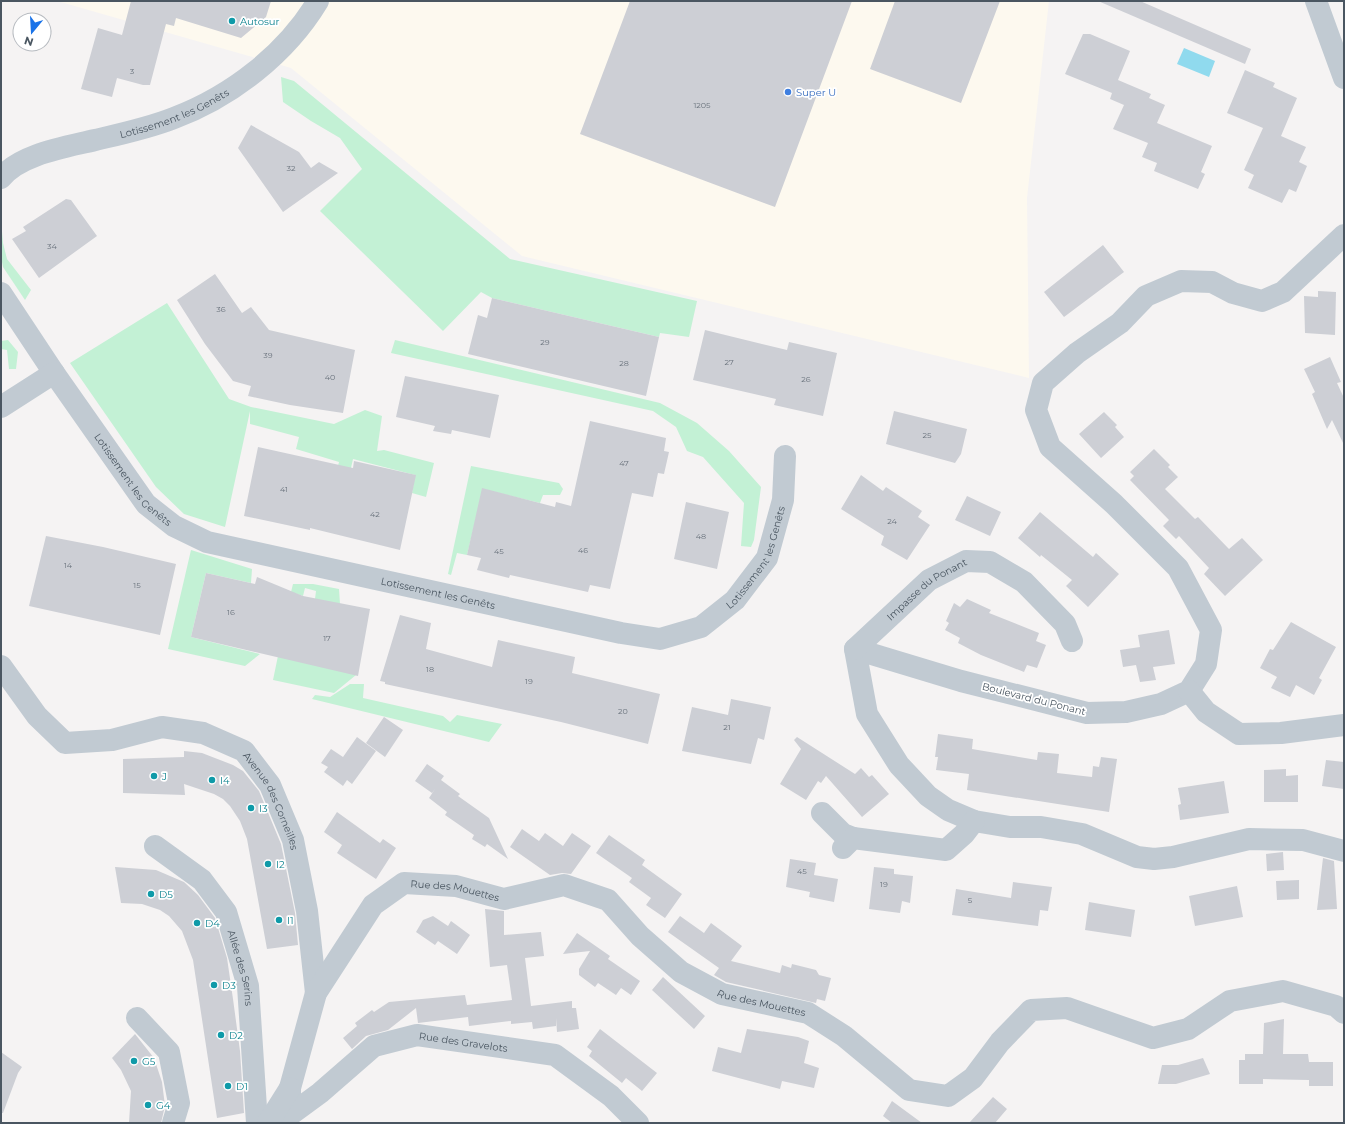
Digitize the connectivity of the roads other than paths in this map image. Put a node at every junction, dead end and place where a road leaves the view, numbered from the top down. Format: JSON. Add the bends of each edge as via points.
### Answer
{"nodes":[{"id":1,"x":318,"y":1,"type":"edge"},
{"id":2,"x":1316,"y":1,"type":"edge"},
{"id":3,"x":1344,"y":78,"type":"edge"},
{"id":4,"x":1,"y":178,"type":"edge"},
{"id":5,"x":1344,"y":235,"type":"edge"},
{"id":6,"x":1,"y":293,"type":"edge"},
{"id":7,"x":54,"y":373,"type":"junction"},
{"id":8,"x":1,"y":408,"type":"edge"},
{"id":9,"x":785,"y":456,"type":"dead end"},
{"id":10,"x":1072,"y":641,"type":"dead end"},
{"id":11,"x":855,"y":649,"type":"junction"},
{"id":12,"x":1,"y":666,"type":"edge"},
{"id":13,"x":1189,"y":691,"type":"junction"},
{"id":14,"x":1344,"y":725,"type":"edge"},
{"id":15,"x":822,"y":813,"type":"dead end"},
{"id":16,"x":974,"y":821,"type":"junction"},
{"id":17,"x":155,"y":846,"type":"dead end"},
{"id":18,"x":1344,"y":850,"type":"edge"},
{"id":19,"x":316,"y":993,"type":"junction"},
{"id":20,"x":1344,"y":1013,"type":"edge"},
{"id":21,"x":137,"y":1018,"type":"dead end"},
{"id":22,"x":290,"y":1088,"type":"junction"},
{"id":23,"x":290,"y":1115,"type":"joint"},
{"id":24,"x":173,"y":1123,"type":"edge"},
{"id":25,"x":257,"y":1123,"type":"edge"},
{"id":26,"x":268,"y":1123,"type":"edge"},
{"id":27,"x":638,"y":1123,"type":"edge"}],
"edges":[{"from":1,"to":4,"type":"street","name":"Lotissement les Genêts","via":[[307,19],[277,52],[229,92],[175,118],[50,151],[22,163]]},
{"from":2,"to":3,"type":"street"},
{"from":5,"to":13,"type":"street","via":[[1283,292],[1262,301],[1233,293],[1212,282],[1181,280],[1146,296],[1120,323],[1077,352],[1043,383],[1036,410],[1050,447],[1114,504],[1178,568],[1211,630],[1206,664]]},
{"from":6,"to":7,"type":"street","name":"Lotissement les Genêts"},
{"from":7,"to":8,"type":"street"},
{"from":7,"to":9,"type":"street","name":"Lotissement les Genêts","via":[[146,504],[174,526],[207,542],[621,634],[660,639],[701,627],[735,600],[767,558],[783,500]]},
{"from":10,"to":11,"type":"street","name":"Impasse du Ponant","via":[[1065,624],[1024,582],[990,562],[966,561],[929,580]]},
{"from":11,"to":13,"type":"street","name":"Boulevard du Ponant","via":[[961,681],[1087,712],[1126,712],[1161,704]]},
{"from":11,"to":16,"type":"street","via":[[868,714],[899,765],[928,796],[948,810]]},
{"from":12,"to":19,"type":"street","name":"Avenue des Corneilles","via":[[37,716],[65,743],[112,740],[162,727],[204,733],[244,751],[270,785],[293,840],[307,911]]},
{"from":13,"to":14,"type":"street","via":[[1206,712],[1239,734],[1281,733]]},
{"from":15,"to":16,"type":"street","via":[[848,843],[946,850]]},
{"from":16,"to":18,"type":"street","via":[[1041,827],[1082,834],[1137,857],[1154,859],[1249,839],[1303,840]]},
{"from":17,"to":25,"type":"street","name":"Allée des Serins","via":[[202,880],[226,912],[248,986]]},
{"from":19,"to":20,"type":"street","name":"Rue des Mouettes","via":[[373,905],[404,884],[456,886],[504,899],[564,885],[608,900],[640,936],[681,972],[722,994],[808,1013],[844,1036],[909,1090],[948,1096],[973,1078],[1000,1042],[1031,1010],[1066,1008],[1153,1038],[1188,1029],[1230,1002],[1283,991],[1336,1006]]},
{"from":19,"to":22,"type":"street","name":"Rue des Mouettes"},
{"from":21,"to":24,"type":"street","via":[[168,1052],[179,1103]]},
{"from":22,"to":23,"type":"street","name":"Rue des Mouettes"},
{"from":22,"to":26,"type":"street"},
{"from":23,"to":27,"type":"street","name":"Rue des Gravelots","via":[[320,1093],[374,1046],[417,1035],[555,1055],[611,1096]]}]}
